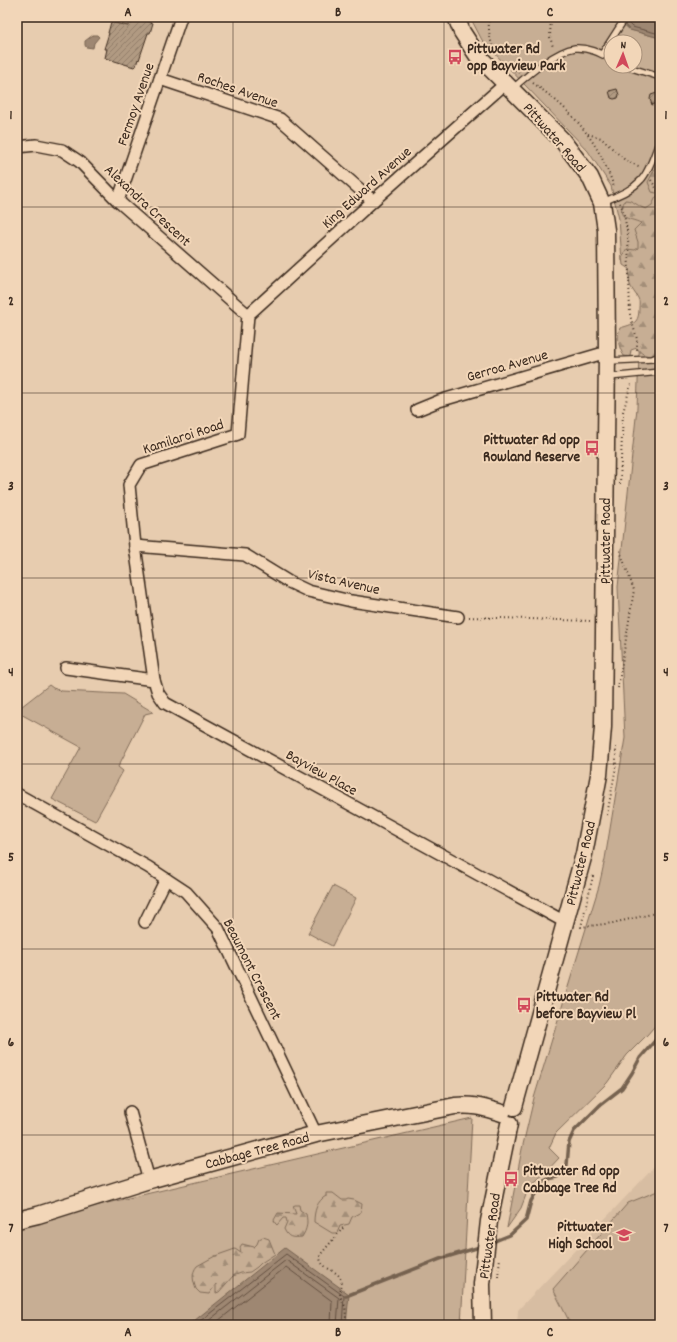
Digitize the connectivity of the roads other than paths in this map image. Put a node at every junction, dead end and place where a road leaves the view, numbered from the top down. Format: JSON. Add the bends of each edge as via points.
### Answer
{"nodes":[{"id":1,"x":181,"y":17,"type":"edge"},
{"id":2,"x":456,"y":17,"type":"edge"},
{"id":3,"x":622,"y":23,"type":"dead end"},
{"id":4,"x":602,"y":54,"type":"joint"},
{"id":5,"x":643,"y":72,"type":"edge"},
{"id":6,"x":660,"y":77,"type":"edge"},
{"id":7,"x":160,"y":79,"type":"junction"},
{"id":8,"x":509,"y":86,"type":"junction"},
{"id":9,"x":660,"y":140,"type":"edge"},
{"id":10,"x":17,"y":147,"type":"edge"},
{"id":11,"x":118,"y":201,"type":"junction"},
{"id":12,"x":373,"y":201,"type":"junction"},
{"id":13,"x":602,"y":202,"type":"junction"},
{"id":14,"x":248,"y":315,"type":"junction"},
{"id":15,"x":607,"y":356,"type":"junction"},
{"id":16,"x":660,"y":356,"type":"edge"},
{"id":17,"x":660,"y":372,"type":"edge"},
{"id":18,"x":606,"y":377,"type":"junction"},
{"id":19,"x":417,"y":410,"type":"dead end"},
{"id":20,"x":135,"y":546,"type":"junction"},
{"id":21,"x":458,"y":617,"type":"road end"},
{"id":22,"x":66,"y":668,"type":"dead end"},
{"id":23,"x":154,"y":680,"type":"junction"},
{"id":24,"x":17,"y":794,"type":"edge"},
{"id":25,"x":166,"y":879,"type":"junction"},
{"id":26,"x":145,"y":922,"type":"dead end"},
{"id":27,"x":565,"y":922,"type":"junction"},
{"id":28,"x":130,"y":1112,"type":"dead end"},
{"id":29,"x":508,"y":1114,"type":"junction"},
{"id":30,"x":316,"y":1134,"type":"junction"},
{"id":31,"x":149,"y":1180,"type":"junction"},
{"id":32,"x":17,"y":1220,"type":"edge"},
{"id":33,"x":483,"y":1325,"type":"edge"}],
"edges":[{"from":1,"to":7,"type":"street","name":"Fermoy Avenue"},
{"from":2,"to":8,"type":"main road","name":"Pittwater Road","via":[[477,55]]},
{"from":3,"to":4,"type":"lane"},
{"from":4,"to":8,"type":"lane","via":[[589,49],[575,48],[558,55]]},
{"from":5,"to":6,"type":"lane"},
{"from":7,"to":11,"type":"street","name":"Fermoy Avenue"},
{"from":7,"to":12,"type":"street","name":"Roches Avenue","via":[[280,119]]},
{"from":8,"to":12,"type":"street","name":"King Edward Avenue"},
{"from":8,"to":13,"type":"main road","name":"Pittwater Road","via":[[569,149],[590,177]]},
{"from":9,"to":13,"type":"lane","via":[[642,179],[634,186]]},
{"from":10,"to":11,"type":"street","name":"Alexandra Crescent","via":[[36,145],[62,150],[80,162]]},
{"from":11,"to":14,"type":"street","name":"Alexandra Crescent"},
{"from":12,"to":14,"type":"street","name":"King Edward Avenue"},
{"from":13,"to":15,"type":"main road","name":"Pittwater Road","via":[[606,230]]},
{"from":14,"to":20,"type":"street","name":"Kamilaroi Road","via":[[238,434],[141,465],[129,485]]},
{"from":15,"to":16,"type":"lane","via":[[652,360]]},
{"from":15,"to":18,"type":"main road","name":"Pittwater Road"},
{"from":15,"to":19,"type":"street","name":"Gerroa Avenue","via":[[439,401]]},
{"from":17,"to":18,"type":"lane"},
{"from":18,"to":27,"type":"main road","name":"Pittwater Road","via":[[604,727],[599,775],[584,854]]},
{"from":20,"to":21,"type":"street","name":"Vista Avenue","via":[[245,555],[308,591],[351,601]]},
{"from":20,"to":23,"type":"street","name":"Kamilaroi Road"},
{"from":22,"to":23,"type":"street"},
{"from":23,"to":27,"type":"street","name":"Bayview Place","via":[[158,693],[165,703]]},
{"from":24,"to":25,"type":"street","name":"Beaumont Crescent"},
{"from":25,"to":26,"type":"street"},
{"from":25,"to":30,"type":"street","name":"Beaumont Crescent","via":[[186,892],[218,928]]},
{"from":27,"to":29,"type":"main road","name":"Pittwater Road"},
{"from":28,"to":31,"type":"street"},
{"from":29,"to":30,"type":"main road","name":"Cabbage Tree Road","via":[[479,1106],[455,1106]]},
{"from":29,"to":33,"type":"main road","name":"Pittwater Road","via":[[488,1221],[482,1284]]},
{"from":30,"to":31,"type":"main road","name":"Cabbage Tree Road"},
{"from":31,"to":32,"type":"main road","name":"Cabbage Tree Road"}]}
